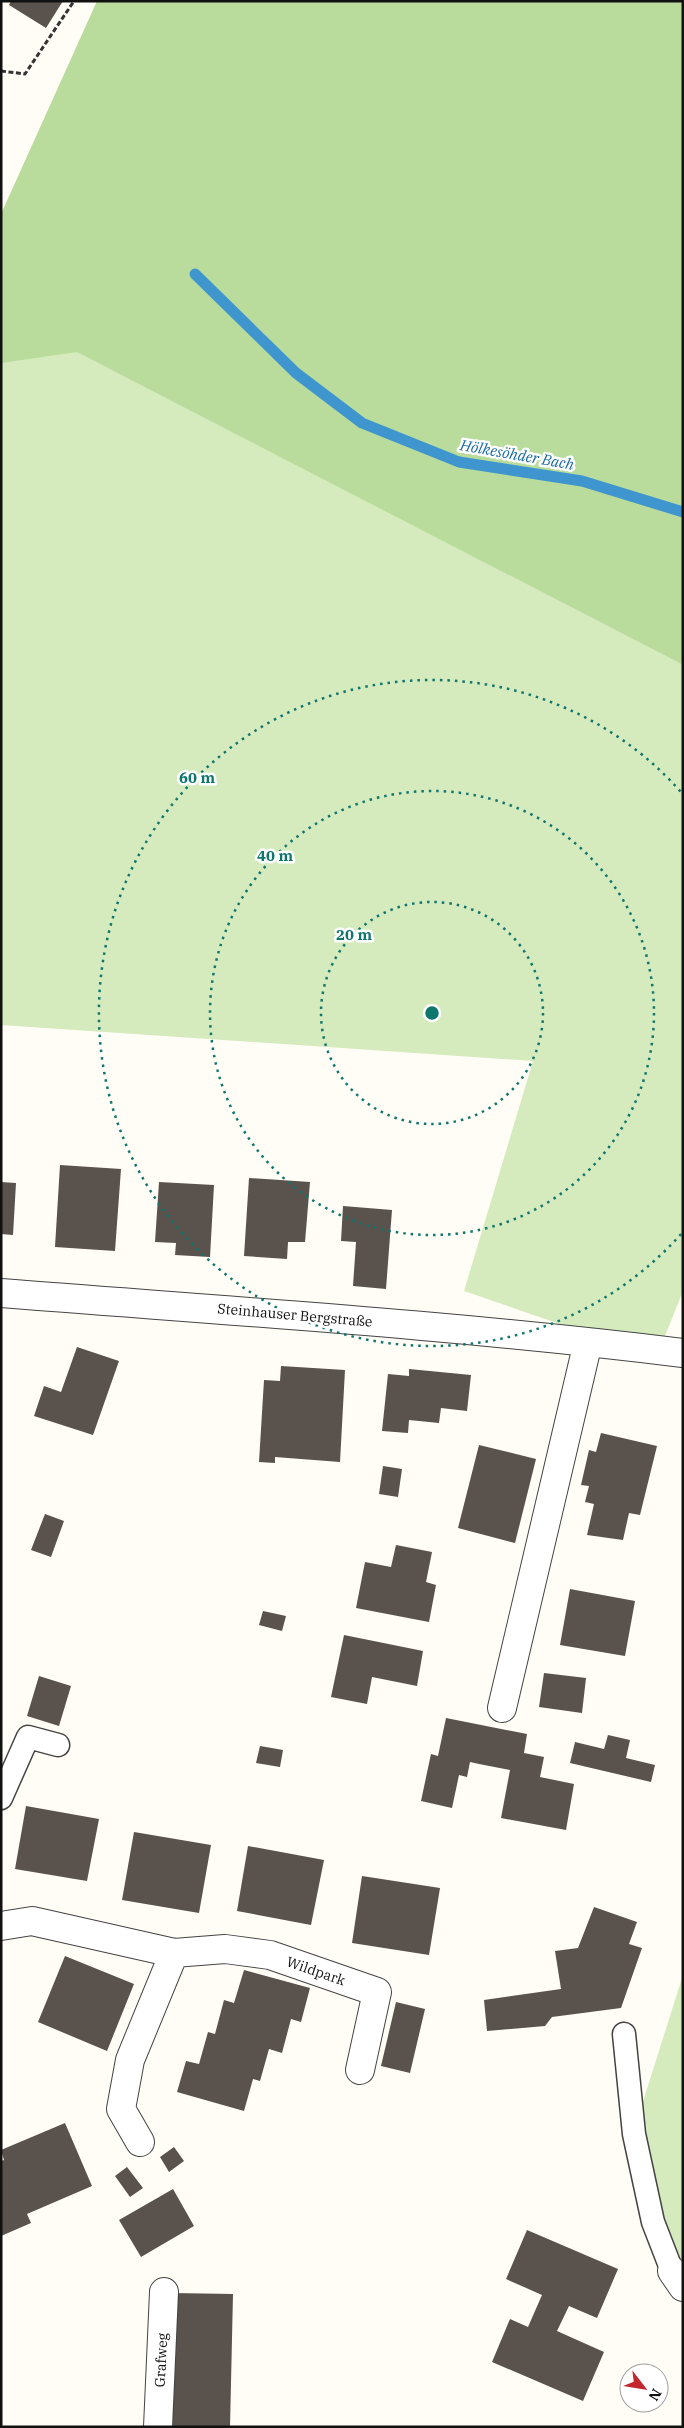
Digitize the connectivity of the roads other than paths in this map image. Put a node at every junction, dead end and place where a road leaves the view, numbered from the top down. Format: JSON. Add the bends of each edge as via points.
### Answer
{"nodes":[{"id":1,"x":1,"y":1293,"type":"edge"},
{"id":2,"x":588,"y":1342,"type":"junction"},
{"id":3,"x":683,"y":1353,"type":"edge"},
{"id":4,"x":502,"y":1708,"type":"dead end"},
{"id":5,"x":58,"y":1745,"type":"dead end"},
{"id":6,"x":1,"y":1798,"type":"edge"},
{"id":7,"x":1,"y":1926,"type":"edge"},
{"id":8,"x":174,"y":1953,"type":"junction"},
{"id":9,"x":624,"y":2034,"type":"dead end"},
{"id":10,"x":360,"y":2070,"type":"dead end"},
{"id":11,"x":140,"y":2142,"type":"dead end"},
{"id":12,"x":677,"y":2279,"type":"edge"},
{"id":13,"x":164,"y":2292,"type":"dead end"},
{"id":14,"x":158,"y":2427,"type":"edge"}],
"edges":[{"from":1,"to":2,"type":"street","name":"Steinhauser Bergstraße","via":[[299,1314]]},
{"from":2,"to":3,"type":"street","name":"Steinhauser Bergstraße"},
{"from":2,"to":4,"type":"street"},
{"from":5,"to":6,"type":"lane","via":[[28,1737]]},
{"from":7,"to":8,"type":"street","name":"Wildpark","via":[[32,1921]]},
{"from":8,"to":10,"type":"street","name":"Wildpark","via":[[225,1949],[270,1955],[377,1992]]},
{"from":8,"to":11,"type":"street","via":[[128,2070],[121,2109]]},
{"from":9,"to":12,"type":"lane","via":[[634,2134],[653,2222]]},
{"from":13,"to":14,"type":"street","name":"Grafweg"}]}
